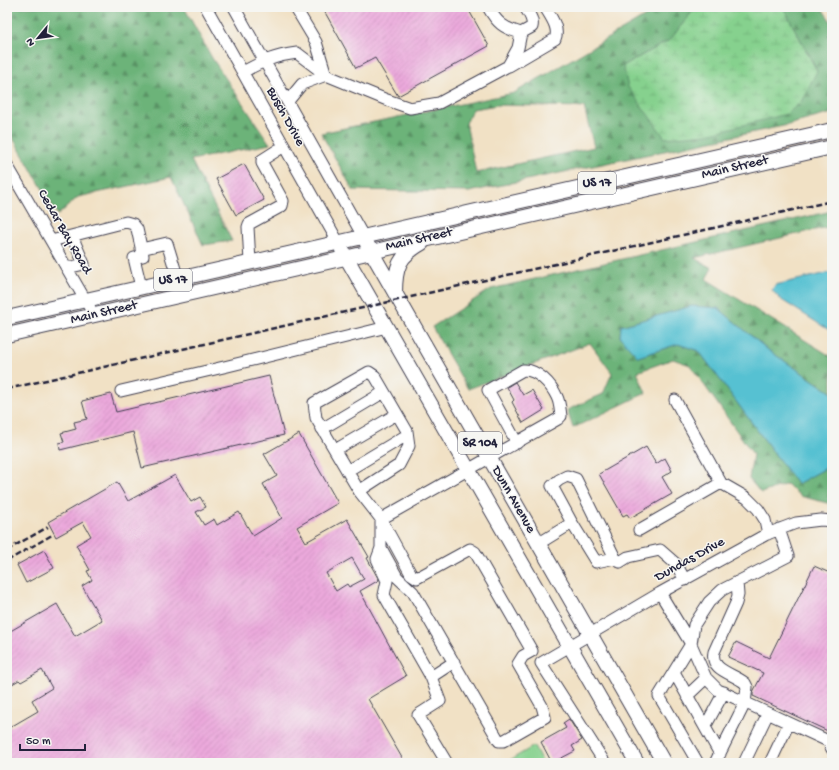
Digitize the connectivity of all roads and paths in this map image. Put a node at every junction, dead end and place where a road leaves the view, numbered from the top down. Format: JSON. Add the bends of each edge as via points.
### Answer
{"nodes":[{"id":1,"x":206,"y":7,"type":"edge"},
{"id":2,"x":234,"y":7,"type":"edge"},
{"id":3,"x":295,"y":7,"type":"edge"},
{"id":4,"x":488,"y":7,"type":"edge"},
{"id":5,"x":525,"y":7,"type":"edge"},
{"id":6,"x":545,"y":7,"type":"edge"},
{"id":7,"x":521,"y":33,"type":"junction"},
{"id":8,"x":265,"y":60,"type":"junction"},
{"id":9,"x":508,"y":66,"type":"junction"},
{"id":10,"x":243,"y":72,"type":"junction"},
{"id":11,"x":326,"y":75,"type":"junction"},
{"id":12,"x":288,"y":101,"type":"junction"},
{"id":13,"x":832,"y":130,"type":"edge"},
{"id":14,"x":284,"y":146,"type":"junction"},
{"id":15,"x":832,"y":147,"type":"edge"},
{"id":16,"x":7,"y":165,"type":"edge"},
{"id":17,"x":72,"y":236,"type":"junction"},
{"id":18,"x":363,"y":236,"type":"junction"},
{"id":19,"x":431,"y":238,"type":"junction"},
{"id":20,"x":51,"y":241,"type":"junction"},
{"id":21,"x":338,"y":242,"type":"junction"},
{"id":22,"x":141,"y":249,"type":"junction"},
{"id":23,"x":371,"y":251,"type":"junction"},
{"id":24,"x":346,"y":257,"type":"junction"},
{"id":25,"x":250,"y":262,"type":"junction"},
{"id":26,"x":67,"y":268,"type":"junction"},
{"id":27,"x":178,"y":279,"type":"junction"},
{"id":28,"x":141,"y":287,"type":"junction"},
{"id":29,"x":394,"y":293,"type":"junction"},
{"id":30,"x":85,"y":300,"type":"junction"},
{"id":31,"x":94,"y":315,"type":"junction"},
{"id":32,"x":7,"y":318,"type":"edge"},
{"id":33,"x":387,"y":327,"type":"junction"},
{"id":34,"x":7,"y":335,"type":"edge"},
{"id":35,"x":121,"y":391,"type":"dead end"},
{"id":36,"x":384,"y":392,"type":"junction"},
{"id":37,"x":675,"y":400,"type":"dead end"},
{"id":38,"x":397,"y":414,"type":"junction"},
{"id":39,"x":322,"y":429,"type":"junction"},
{"id":40,"x":407,"y":435,"type":"junction"},
{"id":41,"x":516,"y":443,"type":"junction"},
{"id":42,"x":335,"y":450,"type":"junction"},
{"id":43,"x":489,"y":459,"type":"junction"},
{"id":44,"x":469,"y":470,"type":"junction"},
{"id":45,"x":347,"y":471,"type":"junction"},
{"id":46,"x":721,"y":482,"type":"junction"},
{"id":47,"x":359,"y":491,"type":"junction"},
{"id":48,"x":381,"y":519,"type":"junction"},
{"id":49,"x":832,"y":521,"type":"edge"},
{"id":50,"x":572,"y":523,"type":"junction"},
{"id":51,"x":779,"y":529,"type":"junction"},
{"id":52,"x":639,"y":530,"type":"dead end"},
{"id":53,"x":768,"y":534,"type":"junction"},
{"id":54,"x":538,"y":544,"type":"junction"},
{"id":55,"x":381,"y":548,"type":"junction"},
{"id":56,"x":615,"y":558,"type":"junction"},
{"id":57,"x":412,"y":574,"type":"junction"},
{"id":58,"x":685,"y":580,"type":"junction"},
{"id":59,"x":403,"y":582,"type":"junction"},
{"id":60,"x":737,"y":582,"type":"junction"},
{"id":61,"x":660,"y":593,"type":"junction"},
{"id":62,"x":590,"y":634,"type":"junction"},
{"id":63,"x":691,"y":644,"type":"junction"},
{"id":64,"x":570,"y":646,"type":"junction"},
{"id":65,"x":454,"y":662,"type":"junction"},
{"id":66,"x":674,"y":672,"type":"junction"},
{"id":67,"x":431,"y":677,"type":"junction"},
{"id":68,"x":706,"y":678,"type":"junction"},
{"id":69,"x":724,"y":692,"type":"junction"},
{"id":70,"x":687,"y":696,"type":"junction"},
{"id":71,"x":746,"y":703,"type":"junction"},
{"id":72,"x":768,"y":714,"type":"junction"},
{"id":73,"x":789,"y":723,"type":"junction"},
{"id":74,"x":705,"y":727,"type":"junction"},
{"id":75,"x":832,"y":749,"type":"edge"},
{"id":76,"x":718,"y":758,"type":"edge"},
{"id":77,"x":447,"y":763,"type":"edge"},
{"id":78,"x":605,"y":763,"type":"edge"},
{"id":79,"x":637,"y":763,"type":"edge"},
{"id":80,"x":664,"y":763,"type":"edge"},
{"id":81,"x":698,"y":763,"type":"edge"},
{"id":82,"x":744,"y":763,"type":"edge"},
{"id":83,"x":770,"y":763,"type":"edge"}],
"edges":[{"from":1,"to":10,"type":"street","name":"Busch Drive"},
{"from":2,"to":8,"type":"street","name":"Busch Drive"},
{"from":3,"to":11,"type":"street","via":[[316,42]]},
{"from":4,"to":7,"type":"street","via":[[507,30]]},
{"from":5,"to":7,"type":"street","via":[[533,23]]},
{"from":6,"to":9,"type":"street","via":[[557,29],[556,39]]},
{"from":7,"to":9,"type":"street","via":[[518,48]]},
{"from":8,"to":10,"type":"street"},
{"from":8,"to":11,"type":"street","via":[[297,53]]},
{"from":8,"to":12,"type":"street","name":"Busch Drive"},
{"from":9,"to":11,"type":"street","via":[[439,103],[410,108]]},
{"from":10,"to":14,"type":"street","name":"Busch Drive"},
{"from":11,"to":12,"type":"street","via":[[302,84]]},
{"from":12,"to":18,"type":"street","name":"Busch Drive"},
{"from":13,"to":18,"type":"main road","name":"Main Street","number":"US 17"},
{"from":14,"to":21,"type":"street","name":"Busch Drive"},
{"from":14,"to":25,"type":"street","via":[[262,160],[283,204],[249,224]]},
{"from":15,"to":19,"type":"main road","name":"Main Street","number":"US 17"},
{"from":16,"to":20,"type":"street","name":"Cedar Bay Road"},
{"from":17,"to":20,"type":"street"},
{"from":17,"to":22,"type":"street","via":[[126,222],[133,224],[137,229]]},
{"from":17,"to":26,"type":"street","via":[[84,264]]},
{"from":18,"to":21,"type":"main road","name":"Main Street","number":"US 17"},
{"from":18,"to":23,"type":"main road","name":"Dunn Avenue","number":"SR 104"},
{"from":19,"to":23,"type":"main road","name":"Main Street","number":"US 17"},
{"from":19,"to":29,"type":"main road","via":[[401,259],[395,278]]},
{"from":20,"to":26,"type":"street","name":"Cedar Bay Road"},
{"from":21,"to":24,"type":"main road","name":"Dunn Avenue","number":"SR 104"},
{"from":21,"to":25,"type":"main road","name":"Main Street","number":"US 17"},
{"from":22,"to":27,"type":"street","via":[[167,242]]},
{"from":22,"to":28,"type":"street","via":[[143,256],[134,258]]},
{"from":23,"to":24,"type":"main road","name":"Main Street","number":"US 17"},
{"from":23,"to":29,"type":"main road","name":"Dunn Avenue","number":"SR 104"},
{"from":24,"to":31,"type":"main road","name":"Main Street","number":"US 17"},
{"from":24,"to":33,"type":"main road","name":"Dunn Avenue","number":"SR 104"},
{"from":25,"to":27,"type":"main road","name":"Main Street","number":"US 17"},
{"from":26,"to":30,"type":"street","name":"Cedar Bay Road"},
{"from":27,"to":28,"type":"main road","name":"Main Street","number":"US 17"},
{"from":28,"to":30,"type":"main road","name":"Main Street","number":"US 17"},
{"from":29,"to":43,"type":"main road","name":"Dunn Avenue","number":"SR 104"},
{"from":30,"to":31,"type":"street","name":"Cedar Bay Road"},
{"from":30,"to":32,"type":"main road","name":"Main Street","number":"US 17"},
{"from":31,"to":34,"type":"main road","name":"Main Street","number":"US 17"},
{"from":33,"to":35,"type":"street"},
{"from":33,"to":44,"type":"main road","name":"Dunn Avenue","number":"SR 104"},
{"from":36,"to":38,"type":"street"},
{"from":36,"to":39,"type":"street"},
{"from":36,"to":39,"type":"street","via":[[376,376],[369,372],[314,403],[316,418]]},
{"from":37,"to":46,"type":"street"},
{"from":38,"to":40,"type":"street"},
{"from":38,"to":42,"type":"street"},
{"from":39,"to":42,"type":"street"},
{"from":40,"to":45,"type":"street"},
{"from":40,"to":47,"type":"street","via":[[409,446],[399,465]]},
{"from":41,"to":41,"type":"street","via":[[561,416],[557,397],[551,387],[530,370],[523,370],[488,390]]},
{"from":41,"to":43,"type":"street"},
{"from":42,"to":45,"type":"street"},
{"from":43,"to":44,"type":"street"},
{"from":43,"to":54,"type":"main road","name":"Dunn Avenue","number":"SR 104"},
{"from":44,"to":48,"type":"street"},
{"from":44,"to":64,"type":"main road","name":"Dunn Avenue","number":"SR 104"},
{"from":45,"to":47,"type":"street"},
{"from":46,"to":52,"type":"street"},
{"from":46,"to":53,"type":"street","via":[[747,498],[758,509],[765,520]]},
{"from":47,"to":48,"type":"street"},
{"from":48,"to":55,"type":"street"},
{"from":48,"to":57,"type":"street"},
{"from":49,"to":51,"type":"street","name":"Dundas Drive","via":[[809,521]]},
{"from":50,"to":54,"type":"street"},
{"from":50,"to":56,"type":"street","via":[[596,562]]},
{"from":50,"to":56,"type":"street","via":[[552,486],[567,476],[576,479]]},
{"from":51,"to":53,"type":"street","name":"Dundas Drive"},
{"from":51,"to":60,"type":"street","via":[[788,556]]},
{"from":53,"to":58,"type":"street","name":"Dundas Drive"},
{"from":54,"to":62,"type":"main road","name":"Dunn Avenue","number":"SR 104"},
{"from":55,"to":59,"type":"street"},
{"from":55,"to":67,"type":"street","via":[[377,559],[386,581],[384,595]]},
{"from":56,"to":58,"type":"street","via":[[620,562],[628,557],[660,550],[676,564]]},
{"from":57,"to":59,"type":"street"},
{"from":57,"to":65,"type":"street","via":[[417,578],[470,549],[475,552],[532,651],[522,656],[518,664],[542,706],[545,718],[499,741]]},
{"from":58,"to":61,"type":"street","name":"Dundas Drive"},
{"from":59,"to":65,"type":"street","via":[[413,592]]},
{"from":60,"to":63,"type":"street","via":[[722,590],[709,602],[694,625]]},
{"from":60,"to":71,"type":"street","via":[[736,603],[713,658],[720,669],[745,683]]},
{"from":61,"to":62,"type":"street","name":"Dundas Drive"},
{"from":61,"to":63,"type":"street"},
{"from":62,"to":64,"type":"street","name":"Dundas Drive"},
{"from":62,"to":80,"type":"main road","name":"Dunn Avenue","number":"SR 104"},
{"from":63,"to":66,"type":"street"},
{"from":63,"to":68,"type":"street"},
{"from":64,"to":78,"type":"street","name":"Dundas Drive","via":[[541,663]]},
{"from":64,"to":79,"type":"main road","name":"Dunn Avenue","number":"SR 104"},
{"from":65,"to":67,"type":"street"},
{"from":66,"to":70,"type":"street"},
{"from":66,"to":81,"type":"street","via":[[659,696]]},
{"from":67,"to":77,"type":"street","via":[[440,701],[418,715]]},
{"from":68,"to":69,"type":"street","via":[[718,690]]},
{"from":68,"to":70,"type":"street"},
{"from":69,"to":71,"type":"street"},
{"from":69,"to":74,"type":"street"},
{"from":70,"to":74,"type":"street"},
{"from":71,"to":72,"type":"street"},
{"from":71,"to":76,"type":"street"},
{"from":72,"to":73,"type":"street"},
{"from":72,"to":82,"type":"street"},
{"from":73,"to":75,"type":"street","via":[[828,741]]},
{"from":73,"to":83,"type":"street"},
{"from":74,"to":76,"type":"street"}]}
